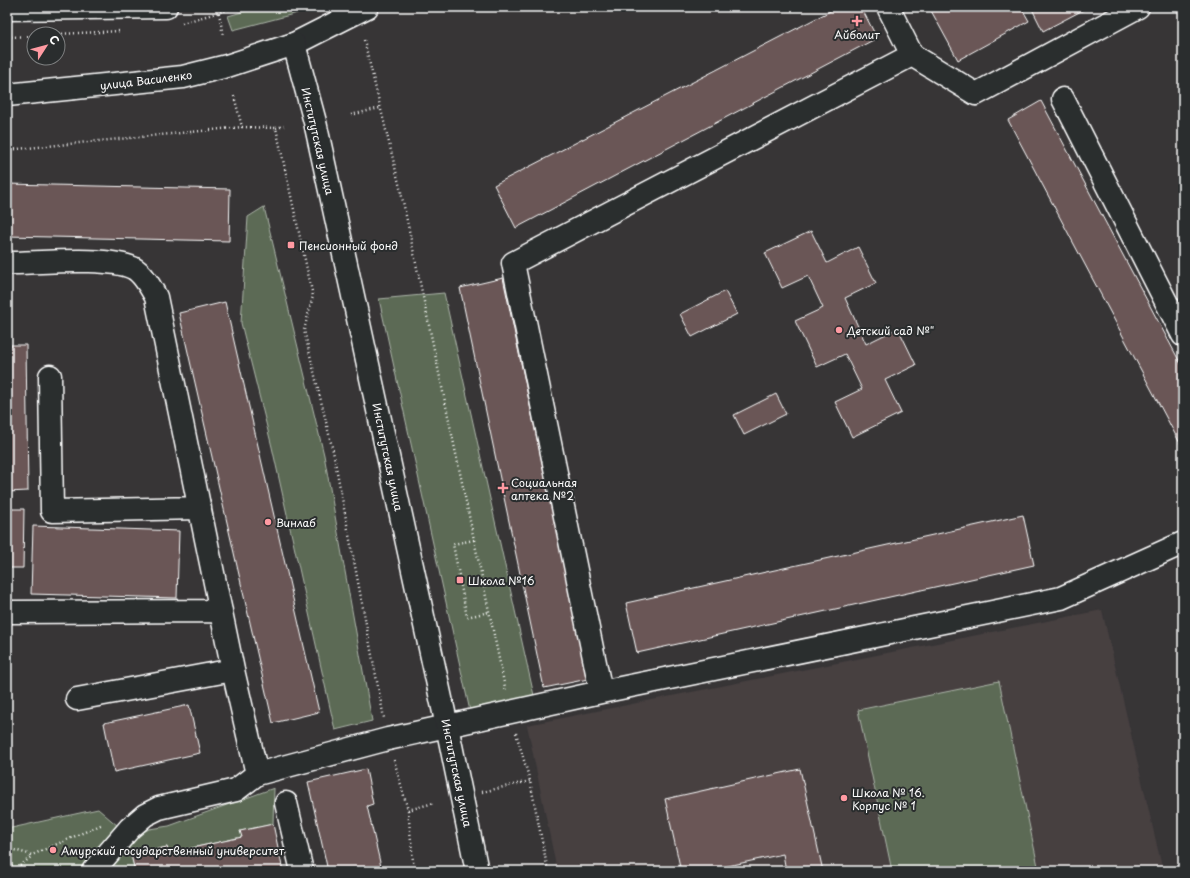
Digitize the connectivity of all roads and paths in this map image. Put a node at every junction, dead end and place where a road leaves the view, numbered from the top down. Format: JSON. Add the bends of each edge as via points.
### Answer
{"nodes":[{"id":1,"x":166,"y":7,"type":"edge"},
{"id":2,"x":367,"y":7,"type":"edge"},
{"id":3,"x":888,"y":7,"type":"edge"},
{"id":4,"x":1138,"y":7,"type":"edge"},
{"id":5,"x":7,"y":9,"type":"edge"},
{"id":6,"x":219,"y":13,"type":"dead end"},
{"id":7,"x":223,"y":35,"type":"dead end"},
{"id":8,"x":26,"y":36,"type":"edge"},
{"id":9,"x":7,"y":37,"type":"edge"},
{"id":10,"x":364,"y":40,"type":"dead end"},
{"id":11,"x":294,"y":44,"type":"junction"},
{"id":12,"x":912,"y":55,"type":"junction"},
{"id":13,"x":7,"y":94,"type":"edge"},
{"id":14,"x":234,"y":96,"type":"dead end"},
{"id":15,"x":1062,"y":99,"type":"dead end"},
{"id":16,"x":380,"y":108,"type":"junction"},
{"id":17,"x":351,"y":115,"type":"dead end"},
{"id":18,"x":284,"y":126,"type":"dead end"},
{"id":19,"x":242,"y":127,"type":"junction"},
{"id":20,"x":276,"y":128,"type":"junction"},
{"id":21,"x":7,"y":150,"type":"edge"},
{"id":22,"x":7,"y":264,"type":"edge"},
{"id":23,"x":1183,"y":335,"type":"edge"},
{"id":24,"x":50,"y":376,"type":"dead end"},
{"id":25,"x":200,"y":508,"type":"junction"},
{"id":26,"x":474,"y":540,"type":"junction"},
{"id":27,"x":1183,"y":543,"type":"edge"},
{"id":28,"x":221,"y":610,"type":"junction"},
{"id":29,"x":7,"y":612,"type":"edge"},
{"id":30,"x":489,"y":612,"type":"junction"},
{"id":31,"x":233,"y":670,"type":"junction"},
{"id":32,"x":601,"y":692,"type":"junction"},
{"id":33,"x":77,"y":699,"type":"dead end"},
{"id":34,"x":510,"y":712,"type":"junction"},
{"id":35,"x":447,"y":726,"type":"junction"},
{"id":36,"x":388,"y":739,"type":"junction"},
{"id":37,"x":257,"y":774,"type":"junction"},
{"id":38,"x":530,"y":781,"type":"junction"},
{"id":39,"x":481,"y":792,"type":"dead end"},
{"id":40,"x":286,"y":803,"type":"dead end"},
{"id":41,"x":434,"y":803,"type":"dead end"},
{"id":42,"x":408,"y":810,"type":"junction"},
{"id":43,"x":109,"y":822,"type":"dead end"},
{"id":44,"x":7,"y":848,"type":"edge"},
{"id":45,"x":32,"y":855,"type":"junction"},
{"id":46,"x":14,"y":871,"type":"edge"},
{"id":47,"x":93,"y":871,"type":"edge"},
{"id":48,"x":302,"y":871,"type":"edge"},
{"id":49,"x":414,"y":871,"type":"edge"},
{"id":50,"x":477,"y":871,"type":"edge"},
{"id":51,"x":548,"y":871,"type":"edge"}],
"edges":[{"from":1,"to":5,"type":"main road"},
{"from":2,"to":11,"type":"main road","name":"улица Василенко"},
{"from":3,"to":12,"type":"main road"},
{"from":4,"to":12,"type":"main road","via":[[976,94]]},
{"from":6,"to":7,"type":"path"},
{"from":8,"to":9,"type":"path"},
{"from":10,"to":16,"type":"path"},
{"from":11,"to":13,"type":"main road","name":"улица Василенко","via":[[228,66],[183,77]]},
{"from":11,"to":35,"type":"main road","name":"Институтская улица","via":[[315,122]]},
{"from":12,"to":32,"type":"main road","via":[[513,263]]},
{"from":14,"to":19,"type":"path"},
{"from":15,"to":23,"type":"main road"},
{"from":16,"to":17,"type":"path"},
{"from":16,"to":26,"type":"path","via":[[401,192]]},
{"from":18,"to":20,"type":"path"},
{"from":19,"to":20,"type":"path"},
{"from":19,"to":21,"type":"path","via":[[19,151]]},
{"from":20,"to":36,"type":"path","via":[[313,296],[304,330],[333,451]]},
{"from":22,"to":25,"type":"main road","via":[[112,262],[134,269],[148,284],[156,296]]},
{"from":24,"to":25,"type":"main road","via":[[52,511]]},
{"from":25,"to":28,"type":"main road"},
{"from":26,"to":30,"type":"path"},
{"from":26,"to":30,"type":"path","via":[[453,544],[467,617]]},
{"from":27,"to":32,"type":"main road","via":[[1061,598]]},
{"from":28,"to":29,"type":"main road"},
{"from":28,"to":31,"type":"main road"},
{"from":30,"to":34,"type":"path"},
{"from":31,"to":33,"type":"main road"},
{"from":31,"to":37,"type":"main road"},
{"from":32,"to":34,"type":"main road"},
{"from":34,"to":35,"type":"main road"},
{"from":34,"to":38,"type":"path"},
{"from":35,"to":36,"type":"main road"},
{"from":35,"to":50,"type":"main road","name":"Институтская улица"},
{"from":36,"to":37,"type":"main road"},
{"from":36,"to":42,"type":"path"},
{"from":37,"to":47,"type":"main road","via":[[236,790],[159,808],[145,815],[130,828]]},
{"from":38,"to":39,"type":"path"},
{"from":38,"to":51,"type":"path"},
{"from":40,"to":48,"type":"main road"},
{"from":41,"to":42,"type":"path"},
{"from":42,"to":49,"type":"path"},
{"from":43,"to":45,"type":"path"},
{"from":44,"to":45,"type":"path"},
{"from":45,"to":46,"type":"path"}]}
